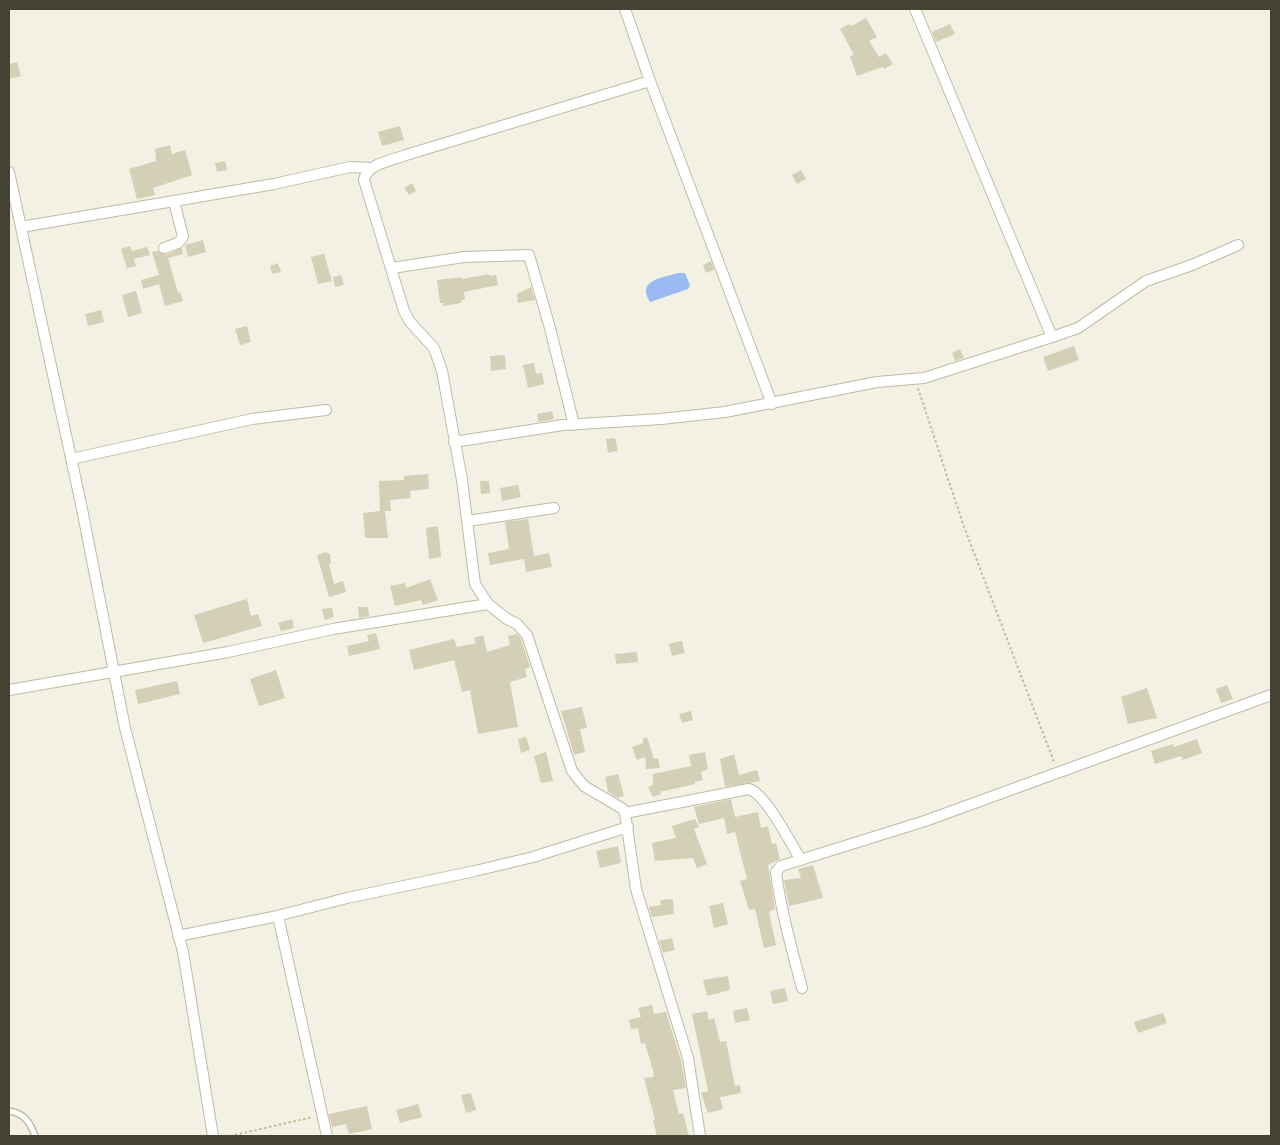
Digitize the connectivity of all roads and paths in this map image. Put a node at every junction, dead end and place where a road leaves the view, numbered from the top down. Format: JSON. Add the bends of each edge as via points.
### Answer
{"nodes":[{"id":1,"x":625,"y":9,"type":"edge"},
{"id":2,"x":915,"y":9,"type":"edge"},
{"id":3,"x":650,"y":81,"type":"junction"},
{"id":4,"x":372,"y":168,"type":"junction"},
{"id":5,"x":9,"y":172,"type":"edge"},
{"id":6,"x":174,"y":201,"type":"junction"},
{"id":7,"x":21,"y":227,"type":"junction"},
{"id":8,"x":1238,"y":244,"type":"dead end"},
{"id":9,"x":164,"y":248,"type":"dead end"},
{"id":10,"x":392,"y":268,"type":"junction"},
{"id":11,"x":1052,"y":337,"type":"junction"},
{"id":12,"x":915,"y":379,"type":"junction"},
{"id":13,"x":772,"y":404,"type":"junction"},
{"id":14,"x":326,"y":410,"type":"dead end"},
{"id":15,"x":574,"y":424,"type":"junction"},
{"id":16,"x":454,"y":442,"type":"junction"},
{"id":17,"x":71,"y":459,"type":"junction"},
{"id":18,"x":554,"y":508,"type":"dead end"},
{"id":19,"x":468,"y":520,"type":"junction"},
{"id":20,"x":488,"y":604,"type":"junction"},
{"id":21,"x":113,"y":672,"type":"junction"},
{"id":22,"x":9,"y":690,"type":"edge"},
{"id":23,"x":1271,"y":695,"type":"edge"},
{"id":24,"x":1058,"y":772,"type":"junction"},
{"id":25,"x":625,"y":813,"type":"junction"},
{"id":26,"x":628,"y":827,"type":"junction"},
{"id":27,"x":801,"y":860,"type":"junction"},
{"id":28,"x":278,"y":916,"type":"junction"},
{"id":29,"x":178,"y":936,"type":"junction"},
{"id":30,"x":802,"y":988,"type":"dead end"},
{"id":31,"x":9,"y":1111,"type":"edge"},
{"id":32,"x":323,"y":1114,"type":"junction"},
{"id":33,"x":35,"y":1136,"type":"edge"},
{"id":34,"x":213,"y":1136,"type":"edge"},
{"id":35,"x":230,"y":1136,"type":"edge"},
{"id":36,"x":328,"y":1136,"type":"edge"},
{"id":37,"x":700,"y":1136,"type":"edge"}],
"edges":[{"from":1,"to":3,"type":"street"},
{"from":2,"to":11,"type":"street"},
{"from":3,"to":4,"type":"street"},
{"from":3,"to":13,"type":"street"},
{"from":4,"to":6,"type":"street","via":[[350,167]]},
{"from":4,"to":10,"type":"street","via":[[366,174],[365,187]]},
{"from":5,"to":7,"type":"street"},
{"from":6,"to":7,"type":"street"},
{"from":6,"to":9,"type":"street","via":[[183,237],[178,243]]},
{"from":7,"to":17,"type":"street"},
{"from":8,"to":11,"type":"street","via":[[1146,281],[1078,328]]},
{"from":10,"to":15,"type":"street","via":[[464,257],[529,255]]},
{"from":10,"to":16,"type":"street","via":[[410,322],[435,351],[442,370]]},
{"from":11,"to":12,"type":"street"},
{"from":12,"to":13,"type":"street","via":[[877,382]]},
{"from":12,"to":24,"type":"path","via":[[963,524]]},
{"from":13,"to":15,"type":"street","via":[[661,419]]},
{"from":14,"to":17,"type":"street","via":[[252,419]]},
{"from":15,"to":16,"type":"street"},
{"from":16,"to":19,"type":"street"},
{"from":17,"to":21,"type":"street"},
{"from":18,"to":19,"type":"street"},
{"from":19,"to":20,"type":"street","via":[[475,584]]},
{"from":20,"to":21,"type":"street","via":[[333,629]]},
{"from":20,"to":25,"type":"street","via":[[517,624],[526,635],[567,760],[576,778]]},
{"from":21,"to":22,"type":"street"},
{"from":21,"to":29,"type":"street"},
{"from":23,"to":24,"type":"street"},
{"from":24,"to":27,"type":"street","via":[[925,821]]},
{"from":25,"to":26,"type":"street"},
{"from":25,"to":27,"type":"street","via":[[749,789],[763,800]]},
{"from":26,"to":28,"type":"street","via":[[523,859]]},
{"from":26,"to":37,"type":"street","via":[[636,889],[688,1058]]},
{"from":27,"to":30,"type":"street","via":[[781,866],[776,872],[785,925]]},
{"from":28,"to":29,"type":"street"},
{"from":28,"to":32,"type":"street"},
{"from":29,"to":34,"type":"street"},
{"from":31,"to":33,"type":"lane","via":[[19,1112],[25,1117]]},
{"from":32,"to":35,"type":"path"},
{"from":32,"to":36,"type":"street"}]}
